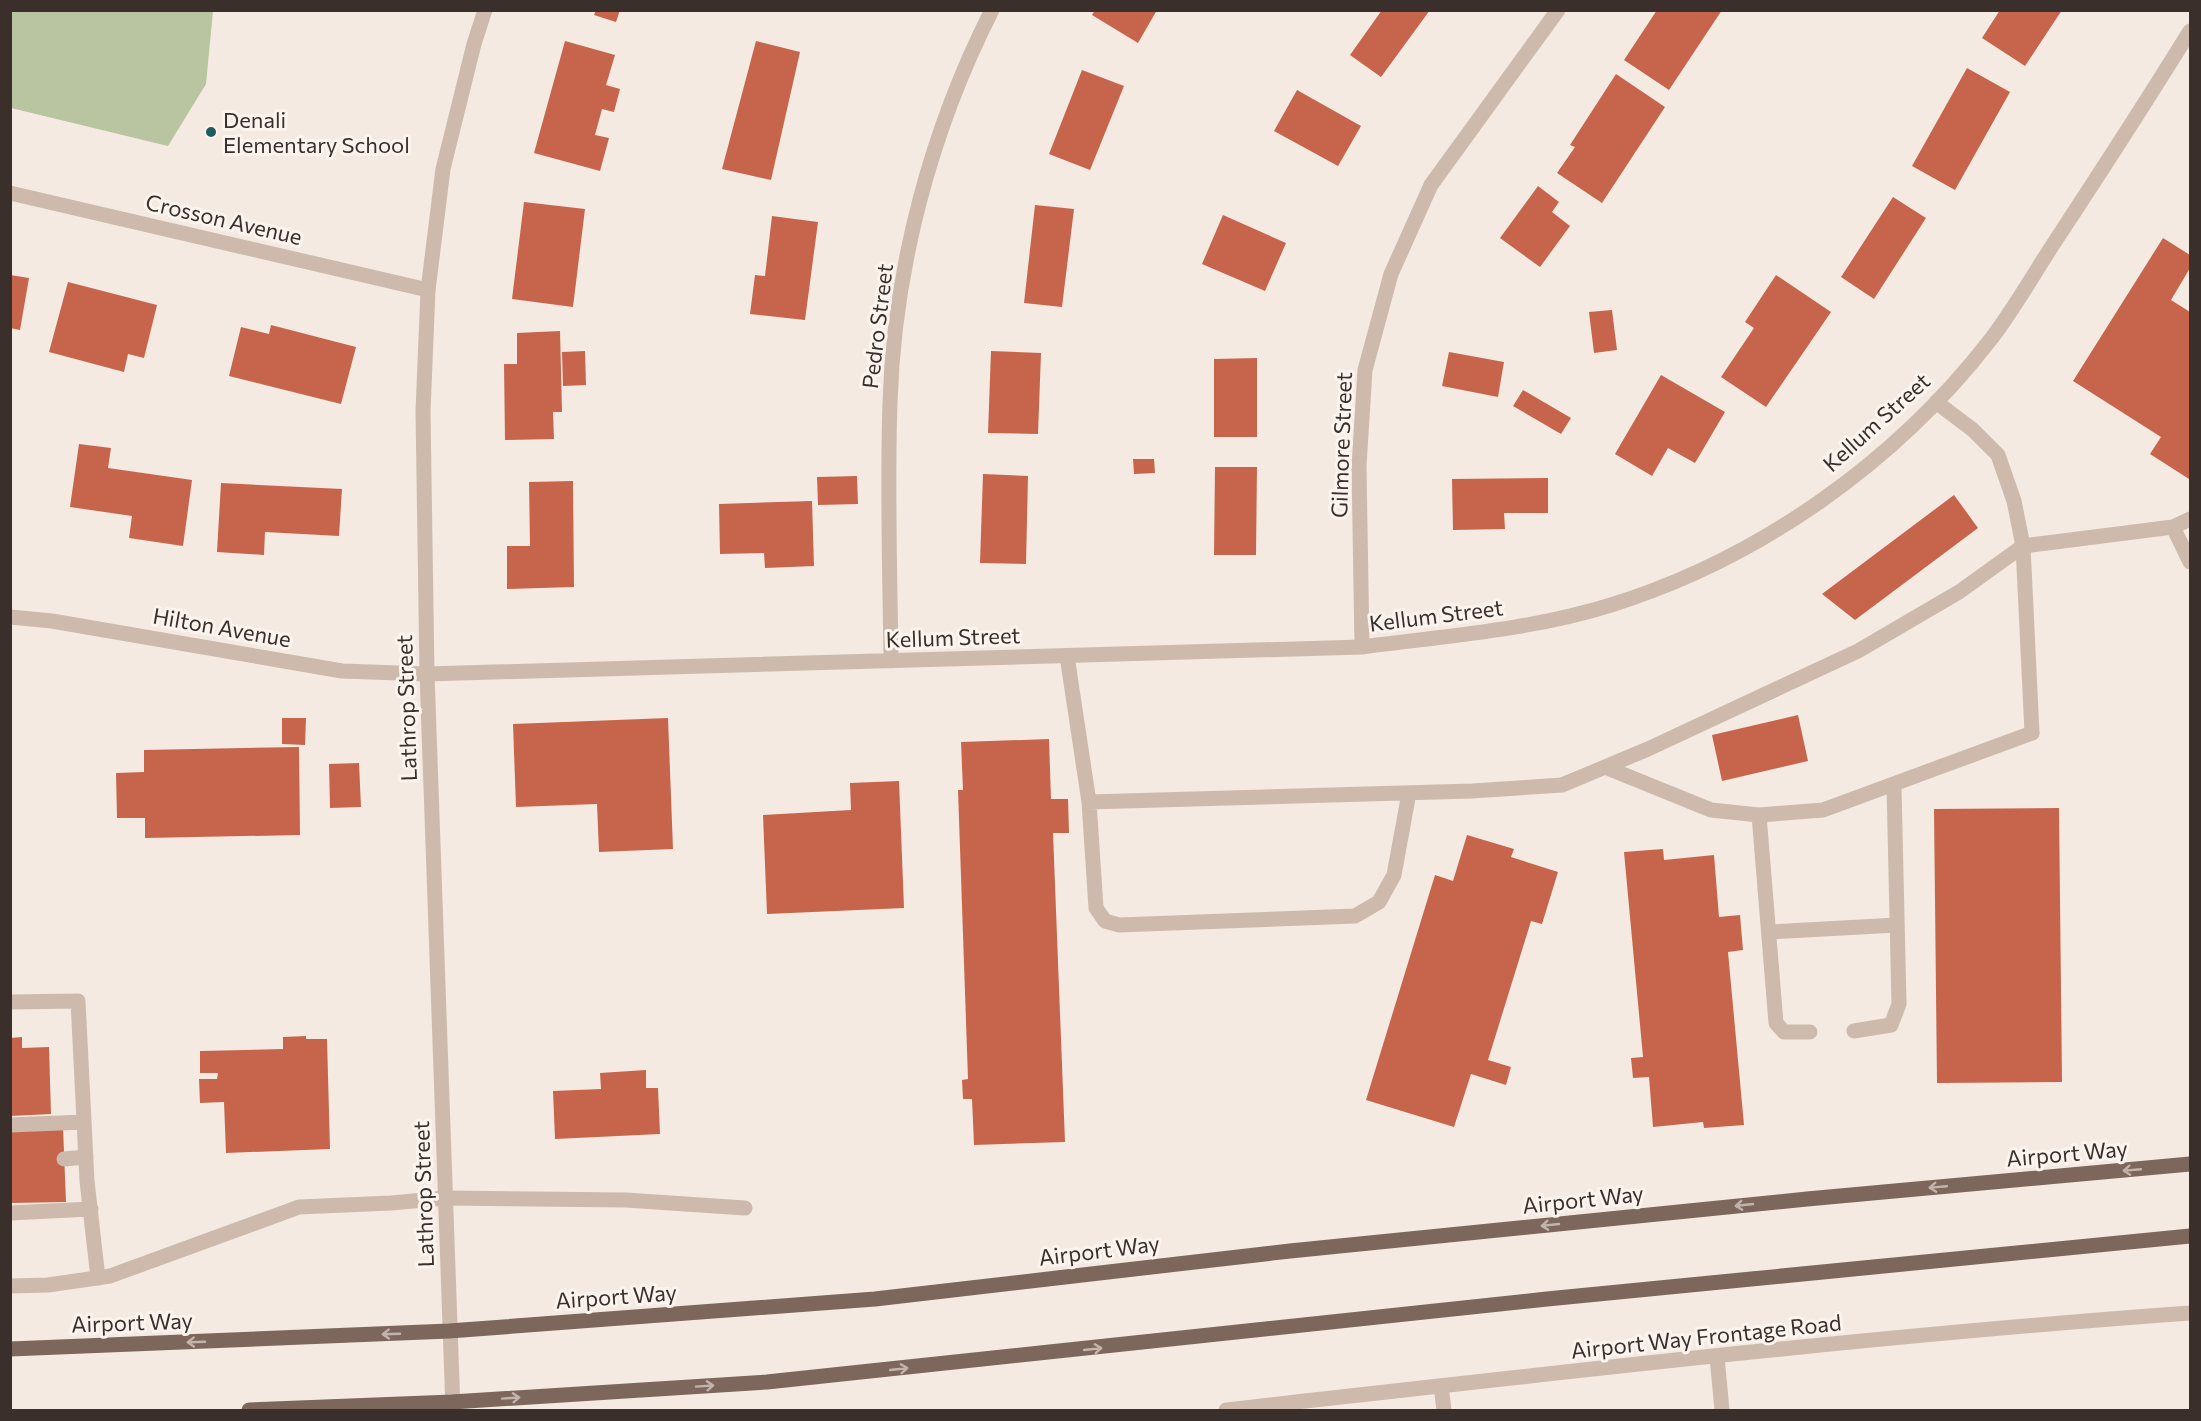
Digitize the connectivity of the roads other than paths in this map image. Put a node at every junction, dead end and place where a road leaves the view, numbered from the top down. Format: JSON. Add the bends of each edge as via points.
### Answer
{"nodes":[{"id":1,"x":485,"y":10,"type":"edge"},
{"id":2,"x":992,"y":10,"type":"edge"},
{"id":3,"x":1558,"y":10,"type":"edge"},
{"id":4,"x":2190,"y":31,"type":"edge"},
{"id":5,"x":10,"y":193,"type":"edge"},
{"id":6,"x":428,"y":290,"type":"junction"},
{"id":7,"x":1936,"y":402,"type":"junction"},
{"id":8,"x":2190,"y":519,"type":"edge"},
{"id":9,"x":2173,"y":527,"type":"junction"},
{"id":10,"x":2023,"y":546,"type":"junction"},
{"id":11,"x":2190,"y":562,"type":"edge"},
{"id":12,"x":10,"y":617,"type":"edge"},
{"id":13,"x":1362,"y":647,"type":"junction"},
{"id":14,"x":1067,"y":656,"type":"junction"},
{"id":15,"x":891,"y":661,"type":"junction"},
{"id":16,"x":427,"y":674,"type":"junction"},
{"id":17,"x":1605,"y":767,"type":"junction"},
{"id":18,"x":1894,"y":786,"type":"junction"},
{"id":19,"x":1409,"y":793,"type":"junction"},
{"id":20,"x":1089,"y":802,"type":"junction"},
{"id":21,"x":1759,"y":815,"type":"junction"},
{"id":22,"x":1897,"y":925,"type":"junction"},
{"id":23,"x":1768,"y":932,"type":"junction"},
{"id":24,"x":10,"y":1002,"type":"edge"},
{"id":25,"x":1854,"y":1031,"type":"dead end"},
{"id":26,"x":1810,"y":1032,"type":"dead end"},
{"id":27,"x":84,"y":1122,"type":"junction"},
{"id":28,"x":10,"y":1125,"type":"edge"},
{"id":29,"x":86,"y":1157,"type":"junction"},
{"id":30,"x":64,"y":1159,"type":"dead end"},
{"id":31,"x":2190,"y":1164,"type":"edge"},
{"id":32,"x":446,"y":1198,"type":"junction"},
{"id":33,"x":745,"y":1208,"type":"dead end"},
{"id":34,"x":91,"y":1209,"type":"junction"},
{"id":35,"x":10,"y":1213,"type":"edge"},
{"id":36,"x":2190,"y":1236,"type":"edge"},
{"id":37,"x":98,"y":1278,"type":"junction"},
{"id":38,"x":10,"y":1286,"type":"edge"},
{"id":39,"x":2190,"y":1313,"type":"edge"},
{"id":40,"x":449,"y":1331,"type":"junction"},
{"id":41,"x":10,"y":1349,"type":"edge"},
{"id":42,"x":1717,"y":1357,"type":"junction"},
{"id":43,"x":1441,"y":1386,"type":"junction"},
{"id":44,"x":452,"y":1406,"type":"edge"},
{"id":45,"x":249,"y":1410,"type":"edge"},
{"id":46,"x":1226,"y":1410,"type":"edge"},
{"id":47,"x":1443,"y":1410,"type":"edge"},
{"id":48,"x":1722,"y":1410,"type":"edge"}],
"edges":[{"from":1,"to":6,"type":"street","name":"Lathrop Street","via":[[443,168]]},
{"from":2,"to":15,"type":"street","name":"Pedro Street","via":[[956,87],[927,177],[902,282],[890,401]]},
{"from":3,"to":13,"type":"street","name":"Gilmore Street","via":[[1431,185],[1391,274],[1365,370],[1359,466]]},
{"from":4,"to":7,"type":"street","name":"Kellum Street","via":[[1991,339]]},
{"from":5,"to":6,"type":"street","name":"Crosson Avenue"},
{"from":6,"to":16,"type":"street","name":"Lathrop Street","via":[[423,411]]},
{"from":7,"to":10,"type":"street","via":[[1998,455],[2014,501]]},
{"from":7,"to":13,"type":"street","name":"Kellum Street","via":[[1870,464],[1782,527],[1692,575],[1609,606],[1513,627]]},
{"from":8,"to":9,"type":"street"},
{"from":9,"to":10,"type":"street"},
{"from":9,"to":11,"type":"street"},
{"from":10,"to":17,"type":"street","via":[[1959,592],[1858,651]]},
{"from":10,"to":18,"type":"street","via":[[2032,733]]},
{"from":12,"to":16,"type":"street","name":"Hilton Avenue","via":[[342,671]]},
{"from":13,"to":14,"type":"street","name":"Kellum Street"},
{"from":14,"to":15,"type":"street","name":"Kellum Street"},
{"from":14,"to":20,"type":"street"},
{"from":15,"to":16,"type":"street","name":"Kellum Street"},
{"from":16,"to":32,"type":"street","name":"Lathrop Street"},
{"from":17,"to":19,"type":"street","via":[[1562,785]]},
{"from":17,"to":21,"type":"street","via":[[1712,810]]},
{"from":18,"to":21,"type":"street","via":[[1823,810]]},
{"from":18,"to":22,"type":"street"},
{"from":19,"to":20,"type":"street"},
{"from":19,"to":20,"type":"street","via":[[1394,875],[1379,902],[1355,916],[1119,925],[1105,921],[1096,908]]},
{"from":21,"to":23,"type":"street"},
{"from":22,"to":23,"type":"street"},
{"from":22,"to":25,"type":"street","via":[[1899,1004],[1891,1025]]},
{"from":23,"to":26,"type":"street","via":[[1776,1023],[1784,1032]]},
{"from":24,"to":27,"type":"street","via":[[78,1001]]},
{"from":27,"to":28,"type":"street"},
{"from":27,"to":29,"type":"street"},
{"from":29,"to":30,"type":"street"},
{"from":29,"to":34,"type":"street"},
{"from":31,"to":40,"type":"main road","name":"Airport Way","one_way":true,"via":[[1302,1250],[875,1299]]},
{"from":32,"to":33,"type":"street","via":[[626,1200]]},
{"from":32,"to":37,"type":"street","via":[[299,1207]]},
{"from":32,"to":40,"type":"street","name":"Lathrop Street"},
{"from":34,"to":35,"type":"street"},
{"from":34,"to":37,"type":"street"},
{"from":44,"to":36,"type":"main road","one_way":true,"via":[[779,1381]]},
{"from":37,"to":38,"type":"street"},
{"from":39,"to":42,"type":"street","name":"Airport Way Frontage Road"},
{"from":40,"to":41,"type":"main road","name":"Airport Way","one_way":true},
{"from":40,"to":44,"type":"street","name":"Lathrop Street"},
{"from":42,"to":43,"type":"street","name":"Airport Way Frontage Road"},
{"from":42,"to":48,"type":"street"},
{"from":43,"to":46,"type":"street","name":"Airport Way Frontage Road"},
{"from":43,"to":47,"type":"street"},
{"from":44,"to":45,"type":"main road"}]}
